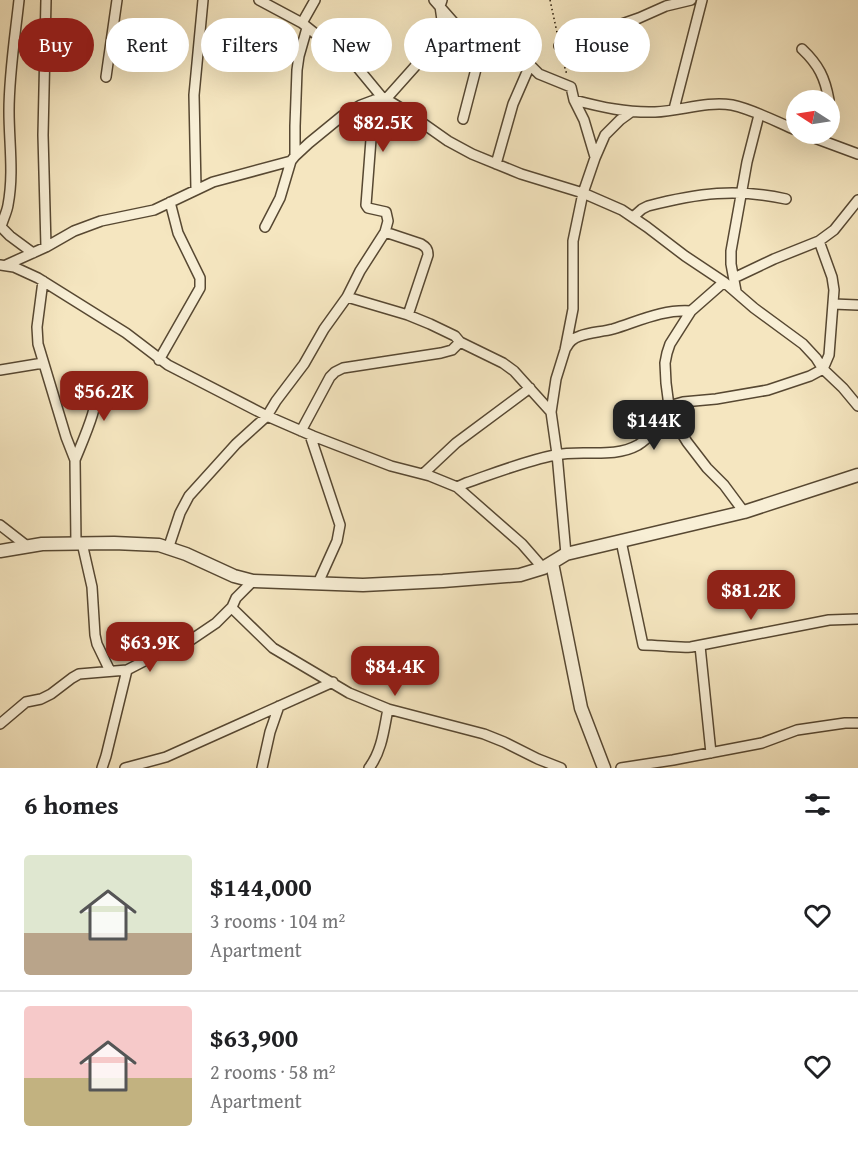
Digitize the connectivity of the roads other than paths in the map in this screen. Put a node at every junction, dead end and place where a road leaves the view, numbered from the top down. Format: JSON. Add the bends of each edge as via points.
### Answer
{"nodes":[{"id":1,"x":20,"y":0,"type":"edge"},
{"id":2,"x":46,"y":0,"type":"edge"},
{"id":3,"x":117,"y":0,"type":"edge"},
{"id":4,"x":203,"y":0,"type":"edge"},
{"id":5,"x":259,"y":0,"type":"edge"},
{"id":6,"x":315,"y":0,"type":"edge"},
{"id":7,"x":691,"y":0,"type":"edge"},
{"id":8,"x":702,"y":0,"type":"edge"},
{"id":9,"x":439,"y":2,"type":"edge"},
{"id":10,"x":442,"y":18,"type":"edge"},
{"id":11,"x":451,"y":18,"type":"edge"},
{"id":12,"x":639,"y":18,"type":"edge"},
{"id":13,"x":304,"y":26,"type":"junction"},
{"id":14,"x":802,"y":49,"type":"dead end"},
{"id":15,"x":410,"y":72,"type":"edge"},
{"id":16,"x":475,"y":72,"type":"edge"},
{"id":17,"x":527,"y":72,"type":"edge"},
{"id":18,"x":537,"y":72,"type":"edge"},
{"id":19,"x":106,"y":77,"type":"dead end"},
{"id":20,"x":827,"y":90,"type":"edge"},
{"id":21,"x":380,"y":99,"type":"junction"},
{"id":22,"x":574,"y":100,"type":"junction"},
{"id":23,"x":674,"y":109,"type":"junction"},
{"id":24,"x":631,"y":112,"type":"junction"},
{"id":25,"x":759,"y":115,"type":"junction"},
{"id":26,"x":463,"y":119,"type":"dead end"},
{"id":27,"x":786,"y":126,"type":"edge"},
{"id":28,"x":839,"y":144,"type":"edge"},
{"id":29,"x":858,"y":154,"type":"edge"},
{"id":30,"x":293,"y":158,"type":"junction"},
{"id":31,"x":595,"y":158,"type":"junction"},
{"id":32,"x":496,"y":164,"type":"junction"},
{"id":33,"x":196,"y":189,"type":"junction"},
{"id":34,"x":741,"y":192,"type":"junction"},
{"id":35,"x":583,"y":193,"type":"junction"},
{"id":36,"x":786,"y":199,"type":"dead end"},
{"id":37,"x":858,"y":200,"type":"edge"},
{"id":38,"x":170,"y":202,"type":"junction"},
{"id":39,"x":633,"y":217,"type":"junction"},
{"id":40,"x":0,"y":226,"type":"edge"},
{"id":41,"x":265,"y":227,"type":"dead end"},
{"id":42,"x":385,"y":232,"type":"junction"},
{"id":43,"x":819,"y":242,"type":"junction"},
{"id":44,"x":46,"y":247,"type":"junction"},
{"id":45,"x":33,"y":253,"type":"junction"},
{"id":46,"x":3,"y":265,"type":"edge"},
{"id":47,"x":734,"y":278,"type":"junction"},
{"id":48,"x":43,"y":281,"type":"junction"},
{"id":49,"x":724,"y":282,"type":"junction"},
{"id":50,"x":736,"y":291,"type":"junction"},
{"id":51,"x":347,"y":297,"type":"junction"},
{"id":52,"x":833,"y":304,"type":"junction"},
{"id":53,"x":858,"y":305,"type":"edge"},
{"id":54,"x":691,"y":311,"type":"junction"},
{"id":55,"x":408,"y":315,"type":"junction"},
{"id":56,"x":460,"y":342,"type":"junction"},
{"id":57,"x":565,"y":350,"type":"junction"},
{"id":58,"x":159,"y":360,"type":"junction"},
{"id":59,"x":43,"y":363,"type":"junction"},
{"id":60,"x":823,"y":369,"type":"junction"},
{"id":61,"x":0,"y":370,"type":"edge"},
{"id":62,"x":98,"y":377,"type":"dead end"},
{"id":63,"x":530,"y":388,"type":"junction"},
{"id":64,"x":669,"y":406,"type":"junction"},
{"id":65,"x":858,"y":406,"type":"edge"},
{"id":66,"x":551,"y":412,"type":"junction"},
{"id":67,"x":267,"y":416,"type":"junction"},
{"id":68,"x":305,"y":433,"type":"junction"},
{"id":69,"x":557,"y":454,"type":"junction"},
{"id":70,"x":75,"y":460,"type":"junction"},
{"id":71,"x":423,"y":474,"type":"junction"},
{"id":72,"x":858,"y":475,"type":"edge"},
{"id":73,"x":457,"y":487,"type":"junction"},
{"id":74,"x":744,"y":512,"type":"junction"},
{"id":75,"x":0,"y":525,"type":"edge"},
{"id":76,"x":621,"y":541,"type":"junction"},
{"id":77,"x":79,"y":543,"type":"junction"},
{"id":78,"x":27,"y":546,"type":"junction"},
{"id":79,"x":168,"y":549,"type":"junction"},
{"id":80,"x":0,"y":551,"type":"edge"},
{"id":81,"x":566,"y":554,"type":"junction"},
{"id":82,"x":548,"y":566,"type":"junction"},
{"id":83,"x":253,"y":581,"type":"junction"},
{"id":84,"x":318,"y":583,"type":"junction"},
{"id":85,"x":232,"y":607,"type":"junction"},
{"id":86,"x":858,"y":619,"type":"edge"},
{"id":87,"x":700,"y":646,"type":"junction"},
{"id":88,"x":127,"y":670,"type":"junction"},
{"id":89,"x":110,"y":671,"type":"junction"},
{"id":90,"x":333,"y":682,"type":"junction"},
{"id":91,"x":279,"y":706,"type":"junction"},
{"id":92,"x":388,"y":709,"type":"junction"},
{"id":93,"x":858,"y":723,"type":"edge"},
{"id":94,"x":0,"y":724,"type":"edge"},
{"id":95,"x":711,"y":753,"type":"junction"},
{"id":96,"x":136,"y":767,"type":"edge"},
{"id":97,"x":102,"y":768,"type":"edge"},
{"id":98,"x":125,"y":768,"type":"edge"},
{"id":99,"x":262,"y":768,"type":"edge"},
{"id":100,"x":369,"y":768,"type":"edge"},
{"id":101,"x":561,"y":768,"type":"edge"},
{"id":102,"x":603,"y":768,"type":"edge"},
{"id":103,"x":621,"y":768,"type":"edge"}],
"edges":[{"from":1,"to":40,"type":"street","via":[[9,111],[10,192]]},
{"from":2,"to":44,"type":"street"},
{"from":3,"to":19,"type":"street"},
{"from":4,"to":33,"type":"street","via":[[194,95]]},
{"from":5,"to":13,"type":"street"},
{"from":6,"to":13,"type":"street"},
{"from":7,"to":12,"type":"street"},
{"from":8,"to":23,"type":"street"},
{"from":9,"to":10,"type":"street"},
{"from":9,"to":11,"type":"street"},
{"from":13,"to":21,"type":"street","via":[[357,67]]},
{"from":13,"to":30,"type":"street","via":[[297,70]]},
{"from":14,"to":20,"type":"street","via":[[816,63]]},
{"from":15,"to":21,"type":"street"},
{"from":16,"to":26,"type":"street"},
{"from":17,"to":32,"type":"street","via":[[513,104]]},
{"from":18,"to":22,"type":"street","via":[[571,87]]},
{"from":21,"to":30,"type":"street","via":[[342,116]]},
{"from":21,"to":32,"type":"street","via":[[404,110],[448,141]]},
{"from":21,"to":42,"type":"street","via":[[366,207],[386,212]]},
{"from":22,"to":24,"type":"street"},
{"from":22,"to":31,"type":"street"},
{"from":23,"to":24,"type":"street"},
{"from":23,"to":25,"type":"street","via":[[718,104]]},
{"from":24,"to":31,"type":"street","via":[[606,135]]},
{"from":25,"to":27,"type":"street"},
{"from":25,"to":34,"type":"street"},
{"from":28,"to":29,"type":"street"},
{"from":30,"to":33,"type":"street"},
{"from":30,"to":41,"type":"street"},
{"from":31,"to":35,"type":"street"},
{"from":32,"to":35,"type":"street"},
{"from":33,"to":38,"type":"street"},
{"from":34,"to":36,"type":"street"},
{"from":34,"to":39,"type":"street","via":[[660,203],[642,208]]},
{"from":34,"to":47,"type":"street","via":[[731,251]]},
{"from":35,"to":39,"type":"street"},
{"from":35,"to":57,"type":"street","via":[[573,241],[573,309]]},
{"from":37,"to":43,"type":"street"},
{"from":38,"to":44,"type":"street","via":[[154,210],[101,221]]},
{"from":38,"to":58,"type":"street","via":[[178,233],[201,284]]},
{"from":39,"to":49,"type":"street"},
{"from":40,"to":45,"type":"street"},
{"from":42,"to":51,"type":"street"},
{"from":42,"to":55,"type":"street","via":[[428,250]]},
{"from":43,"to":47,"type":"street"},
{"from":43,"to":52,"type":"street","via":[[832,277]]},
{"from":44,"to":45,"type":"street"},
{"from":45,"to":46,"type":"street"},
{"from":46,"to":48,"type":"street"},
{"from":47,"to":50,"type":"street"},
{"from":48,"to":58,"type":"street","via":[[126,333]]},
{"from":48,"to":59,"type":"street","via":[[37,327]]},
{"from":49,"to":50,"type":"street"},
{"from":49,"to":54,"type":"street"},
{"from":50,"to":60,"type":"street","via":[[803,344]]},
{"from":51,"to":55,"type":"street"},
{"from":51,"to":67,"type":"street"},
{"from":52,"to":53,"type":"street"},
{"from":52,"to":60,"type":"street","via":[[829,355]]},
{"from":54,"to":57,"type":"street","via":[[659,313],[579,336]]},
{"from":54,"to":64,"type":"street","via":[[667,353]]},
{"from":55,"to":56,"type":"street","via":[[455,336]]},
{"from":56,"to":63,"type":"street","via":[[503,363]]},
{"from":56,"to":68,"type":"street","via":[[441,353],[335,372]]},
{"from":57,"to":66,"type":"street"},
{"from":58,"to":67,"type":"street"},
{"from":59,"to":61,"type":"street"},
{"from":59,"to":70,"type":"street"},
{"from":60,"to":64,"type":"street","via":[[768,390]]},
{"from":60,"to":65,"type":"street"},
{"from":62,"to":70,"type":"street","via":[[93,412]]},
{"from":63,"to":66,"type":"street"},
{"from":63,"to":71,"type":"street","via":[[456,443]]},
{"from":64,"to":69,"type":"street","via":[[647,439],[635,446],[617,451]]},
{"from":64,"to":74,"type":"street","via":[[687,442]]},
{"from":66,"to":69,"type":"street"},
{"from":67,"to":68,"type":"street"},
{"from":67,"to":79,"type":"street","via":[[189,496]]},
{"from":68,"to":71,"type":"street"},
{"from":68,"to":84,"type":"street","via":[[340,525]]},
{"from":69,"to":73,"type":"street"},
{"from":69,"to":81,"type":"street"},
{"from":70,"to":77,"type":"street"},
{"from":71,"to":73,"type":"street"},
{"from":72,"to":74,"type":"street"},
{"from":73,"to":82,"type":"street"},
{"from":74,"to":76,"type":"street"},
{"from":75,"to":78,"type":"street"},
{"from":76,"to":81,"type":"street"},
{"from":76,"to":87,"type":"street","via":[[643,645]]},
{"from":77,"to":78,"type":"street"},
{"from":77,"to":79,"type":"street","via":[[159,545]]},
{"from":77,"to":89,"type":"street","via":[[92,587],[97,644]]},
{"from":78,"to":80,"type":"street"},
{"from":79,"to":83,"type":"street"},
{"from":81,"to":82,"type":"street"},
{"from":82,"to":84,"type":"street","via":[[520,575],[442,581]]},
{"from":82,"to":102,"type":"street","via":[[581,708]]},
{"from":83,"to":84,"type":"street"},
{"from":83,"to":85,"type":"street"},
{"from":85,"to":88,"type":"street","via":[[216,623],[178,648]]},
{"from":85,"to":90,"type":"street","via":[[273,648]]},
{"from":86,"to":87,"type":"street","via":[[830,620]]},
{"from":87,"to":95,"type":"street"},
{"from":88,"to":89,"type":"street"},
{"from":88,"to":97,"type":"street"},
{"from":89,"to":94,"type":"street","via":[[79,674],[51,694],[26,702]]},
{"from":90,"to":91,"type":"street"},
{"from":90,"to":92,"type":"street"},
{"from":91,"to":96,"type":"street"},
{"from":91,"to":99,"type":"street"},
{"from":92,"to":100,"type":"street","via":[[381,744]]},
{"from":92,"to":101,"type":"street","via":[[484,734]]},
{"from":93,"to":95,"type":"street","via":[[797,730],[762,743]]},
{"from":95,"to":103,"type":"street"},
{"from":96,"to":98,"type":"street"}]}
